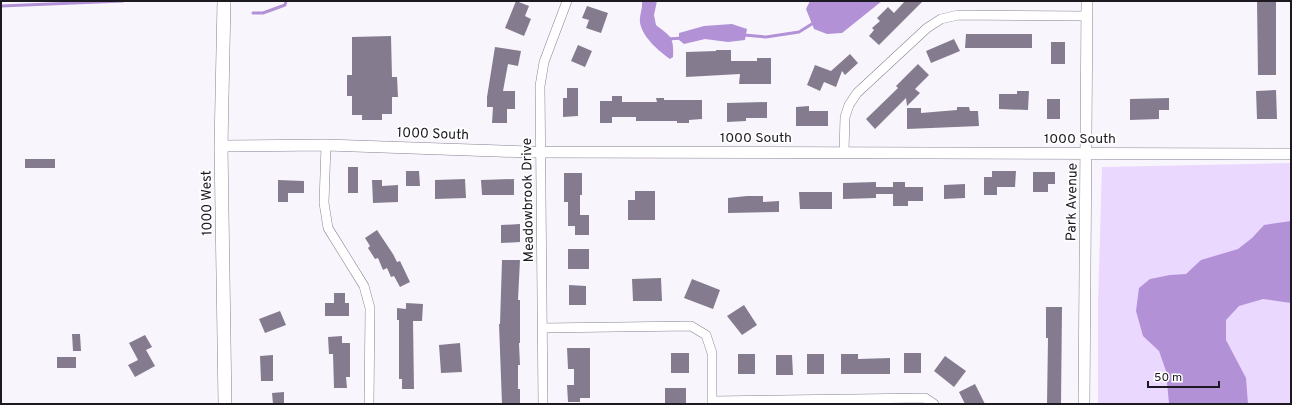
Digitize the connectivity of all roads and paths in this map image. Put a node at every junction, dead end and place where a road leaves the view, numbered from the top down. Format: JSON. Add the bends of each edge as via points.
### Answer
{"nodes":[{"id":1,"x":224,"y":1,"type":"edge"},
{"id":2,"x":567,"y":1,"type":"edge"},
{"id":3,"x":1087,"y":1,"type":"edge"},
{"id":4,"x":1086,"y":16,"type":"junction"},
{"id":5,"x":326,"y":145,"type":"junction"},
{"id":6,"x":221,"y":146,"type":"junction"},
{"id":7,"x":540,"y":151,"type":"junction"},
{"id":8,"x":844,"y":152,"type":"junction"},
{"id":9,"x":1086,"y":153,"type":"junction"},
{"id":10,"x":1291,"y":154,"type":"edge"},
{"id":11,"x":543,"y":328,"type":"junction"},
{"id":12,"x":712,"y":403,"type":"edge"},
{"id":13,"x":225,"y":404,"type":"edge"},
{"id":14,"x":369,"y":404,"type":"edge"},
{"id":15,"x":543,"y":404,"type":"edge"},
{"id":16,"x":934,"y":404,"type":"edge"},
{"id":17,"x":1084,"y":404,"type":"edge"}],
"edges":[{"from":1,"to":6,"type":"main road","name":"1000 West"},
{"from":2,"to":7,"type":"street","name":"Meadowbrook Drive","via":[[544,62],[540,86]]},
{"from":3,"to":4,"type":"street","name":"Park Avenue"},
{"from":4,"to":8,"type":"street","via":[[958,15],[940,19],[857,93],[849,105],[846,118]]},
{"from":4,"to":9,"type":"street","name":"Park Avenue"},
{"from":5,"to":6,"type":"street","name":"1000 South"},
{"from":5,"to":7,"type":"street","name":"1000 South"},
{"from":5,"to":14,"type":"street","via":[[324,203],[328,228],[364,286],[370,308]]},
{"from":6,"to":13,"type":"main road","name":"1000 West"},
{"from":7,"to":8,"type":"street","name":"1000 South"},
{"from":7,"to":11,"type":"street","name":"Meadowbrook Drive"},
{"from":8,"to":9,"type":"street","name":"1000 South"},
{"from":9,"to":10,"type":"street","name":"1000 South"},
{"from":9,"to":17,"type":"street","name":"Park Avenue"},
{"from":11,"to":12,"type":"street","via":[[691,326],[706,335],[712,353]]},
{"from":11,"to":15,"type":"street","name":"Meadowbrook Drive"},
{"from":12,"to":16,"type":"street","via":[[925,398]]}]}
